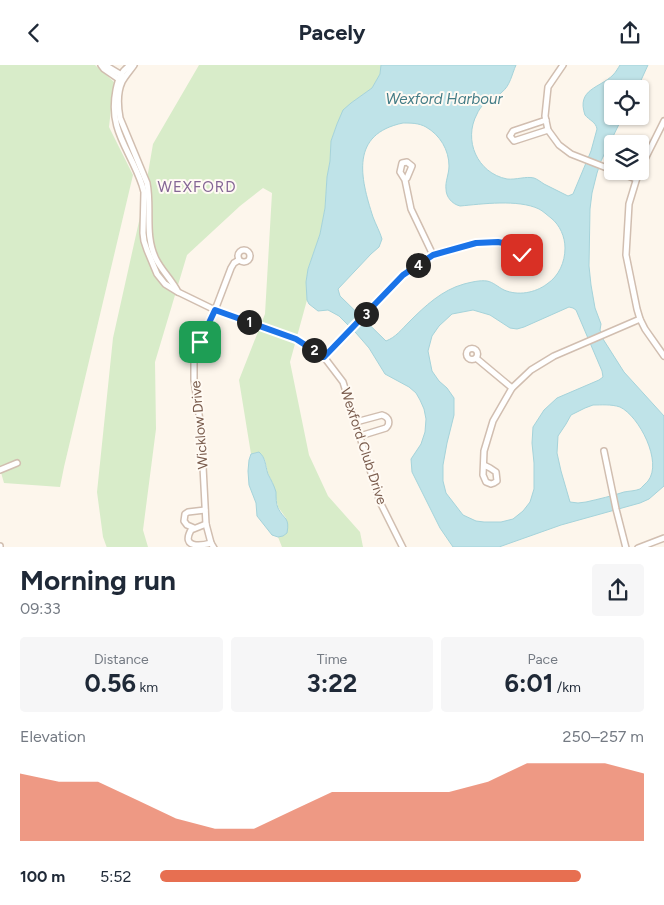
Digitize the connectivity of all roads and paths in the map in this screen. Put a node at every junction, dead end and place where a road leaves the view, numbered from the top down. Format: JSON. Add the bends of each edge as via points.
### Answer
{"nodes":[{"id":1,"x":101,"y":65,"type":"edge"},
{"id":2,"x":106,"y":65,"type":"edge"},
{"id":3,"x":133,"y":65,"type":"edge"},
{"id":4,"x":563,"y":65,"type":"edge"},
{"id":5,"x":122,"y":78,"type":"junction"},
{"id":6,"x":546,"y":120,"type":"junction"},
{"id":7,"x":664,"y":121,"type":"edge"},
{"id":8,"x":548,"y":130,"type":"junction"},
{"id":9,"x":649,"y":152,"type":"edge"},
{"id":10,"x":604,"y":167,"type":"edge"},
{"id":11,"x":405,"y":180,"type":"dead end"},
{"id":12,"x":636,"y":180,"type":"edge"},
{"id":13,"x":514,"y":245,"type":"dead end"},
{"id":14,"x":433,"y":255,"type":"junction"},
{"id":15,"x":239,"y":260,"type":"dead end"},
{"id":16,"x":215,"y":310,"type":"junction"},
{"id":17,"x":640,"y":319,"type":"junction"},
{"id":18,"x":664,"y":356,"type":"edge"},
{"id":19,"x":324,"y":357,"type":"junction"},
{"id":20,"x":476,"y":357,"type":"dead end"},
{"id":21,"x":512,"y":389,"type":"junction"},
{"id":22,"x":356,"y":422,"type":"junction"},
{"id":23,"x":360,"y":436,"type":"junction"},
{"id":24,"x":604,"y":451,"type":"dead end"},
{"id":25,"x":17,"y":463,"type":"dead end"},
{"id":26,"x":484,"y":465,"type":"dead end"},
{"id":27,"x":0,"y":470,"type":"edge"},
{"id":28,"x":205,"y":510,"type":"junction"},
{"id":29,"x":206,"y":524,"type":"junction"},
{"id":30,"x":194,"y":528,"type":"junction"},
{"id":31,"x":664,"y":538,"type":"edge"},
{"id":32,"x":213,"y":545,"type":"edge"},
{"id":33,"x":403,"y":547,"type":"edge"},
{"id":34,"x":626,"y":547,"type":"edge"},
{"id":35,"x":638,"y":547,"type":"edge"}],
"edges":[{"from":1,"to":5,"type":"street"},
{"from":2,"to":5,"type":"street"},
{"from":3,"to":5,"type":"street","name":"Wexford Club Drive"},
{"from":4,"to":6,"type":"street","via":[[548,87]]},
{"from":5,"to":16,"type":"street","name":"Wexford Club Drive","via":[[113,109],[115,122],[147,183],[152,249],[178,292]]},
{"from":6,"to":8,"type":"street"},
{"from":6,"to":8,"type":"street","via":[[513,131],[510,136],[514,141]]},
{"from":7,"to":9,"type":"street"},
{"from":8,"to":10,"type":"street","via":[[571,154]]},
{"from":11,"to":14,"type":"street","via":[[411,209]]},
{"from":12,"to":17,"type":"street","via":[[629,204],[626,255]]},
{"from":13,"to":14,"type":"street","via":[[476,243]]},
{"from":14,"to":19,"type":"street","via":[[403,275]]},
{"from":15,"to":16,"type":"street","name":"Wicklow Drive","via":[[231,268]]},
{"from":16,"to":19,"type":"street","name":"Wexford Club Drive","via":[[296,339]]},
{"from":16,"to":28,"type":"street","name":"Wicklow Drive","via":[[194,362]]},
{"from":17,"to":18,"type":"street"},
{"from":17,"to":21,"type":"street","via":[[554,356]]},
{"from":19,"to":22,"type":"street","name":"Wexford Club Drive","via":[[343,382]]},
{"from":20,"to":21,"type":"street"},
{"from":21,"to":26,"type":"street","via":[[493,421],[484,451]]},
{"from":22,"to":23,"type":"street","name":"Wexford Club Drive"},
{"from":22,"to":23,"type":"street","via":[[382,415],[389,421],[386,428]]},
{"from":23,"to":33,"type":"street","name":"Wexford Club Drive","via":[[380,502]]},
{"from":24,"to":34,"type":"street"},
{"from":25,"to":27,"type":"street"},
{"from":28,"to":29,"type":"street","name":"Wicklow Drive"},
{"from":28,"to":30,"type":"street","via":[[185,514],[186,525]]},
{"from":29,"to":30,"type":"street"},
{"from":29,"to":32,"type":"street","name":"Wicklow Drive"},
{"from":30,"to":32,"type":"street","name":"Wicklow Drive","via":[[188,535],[190,544],[195,547]]},
{"from":31,"to":35,"type":"street"}]}
